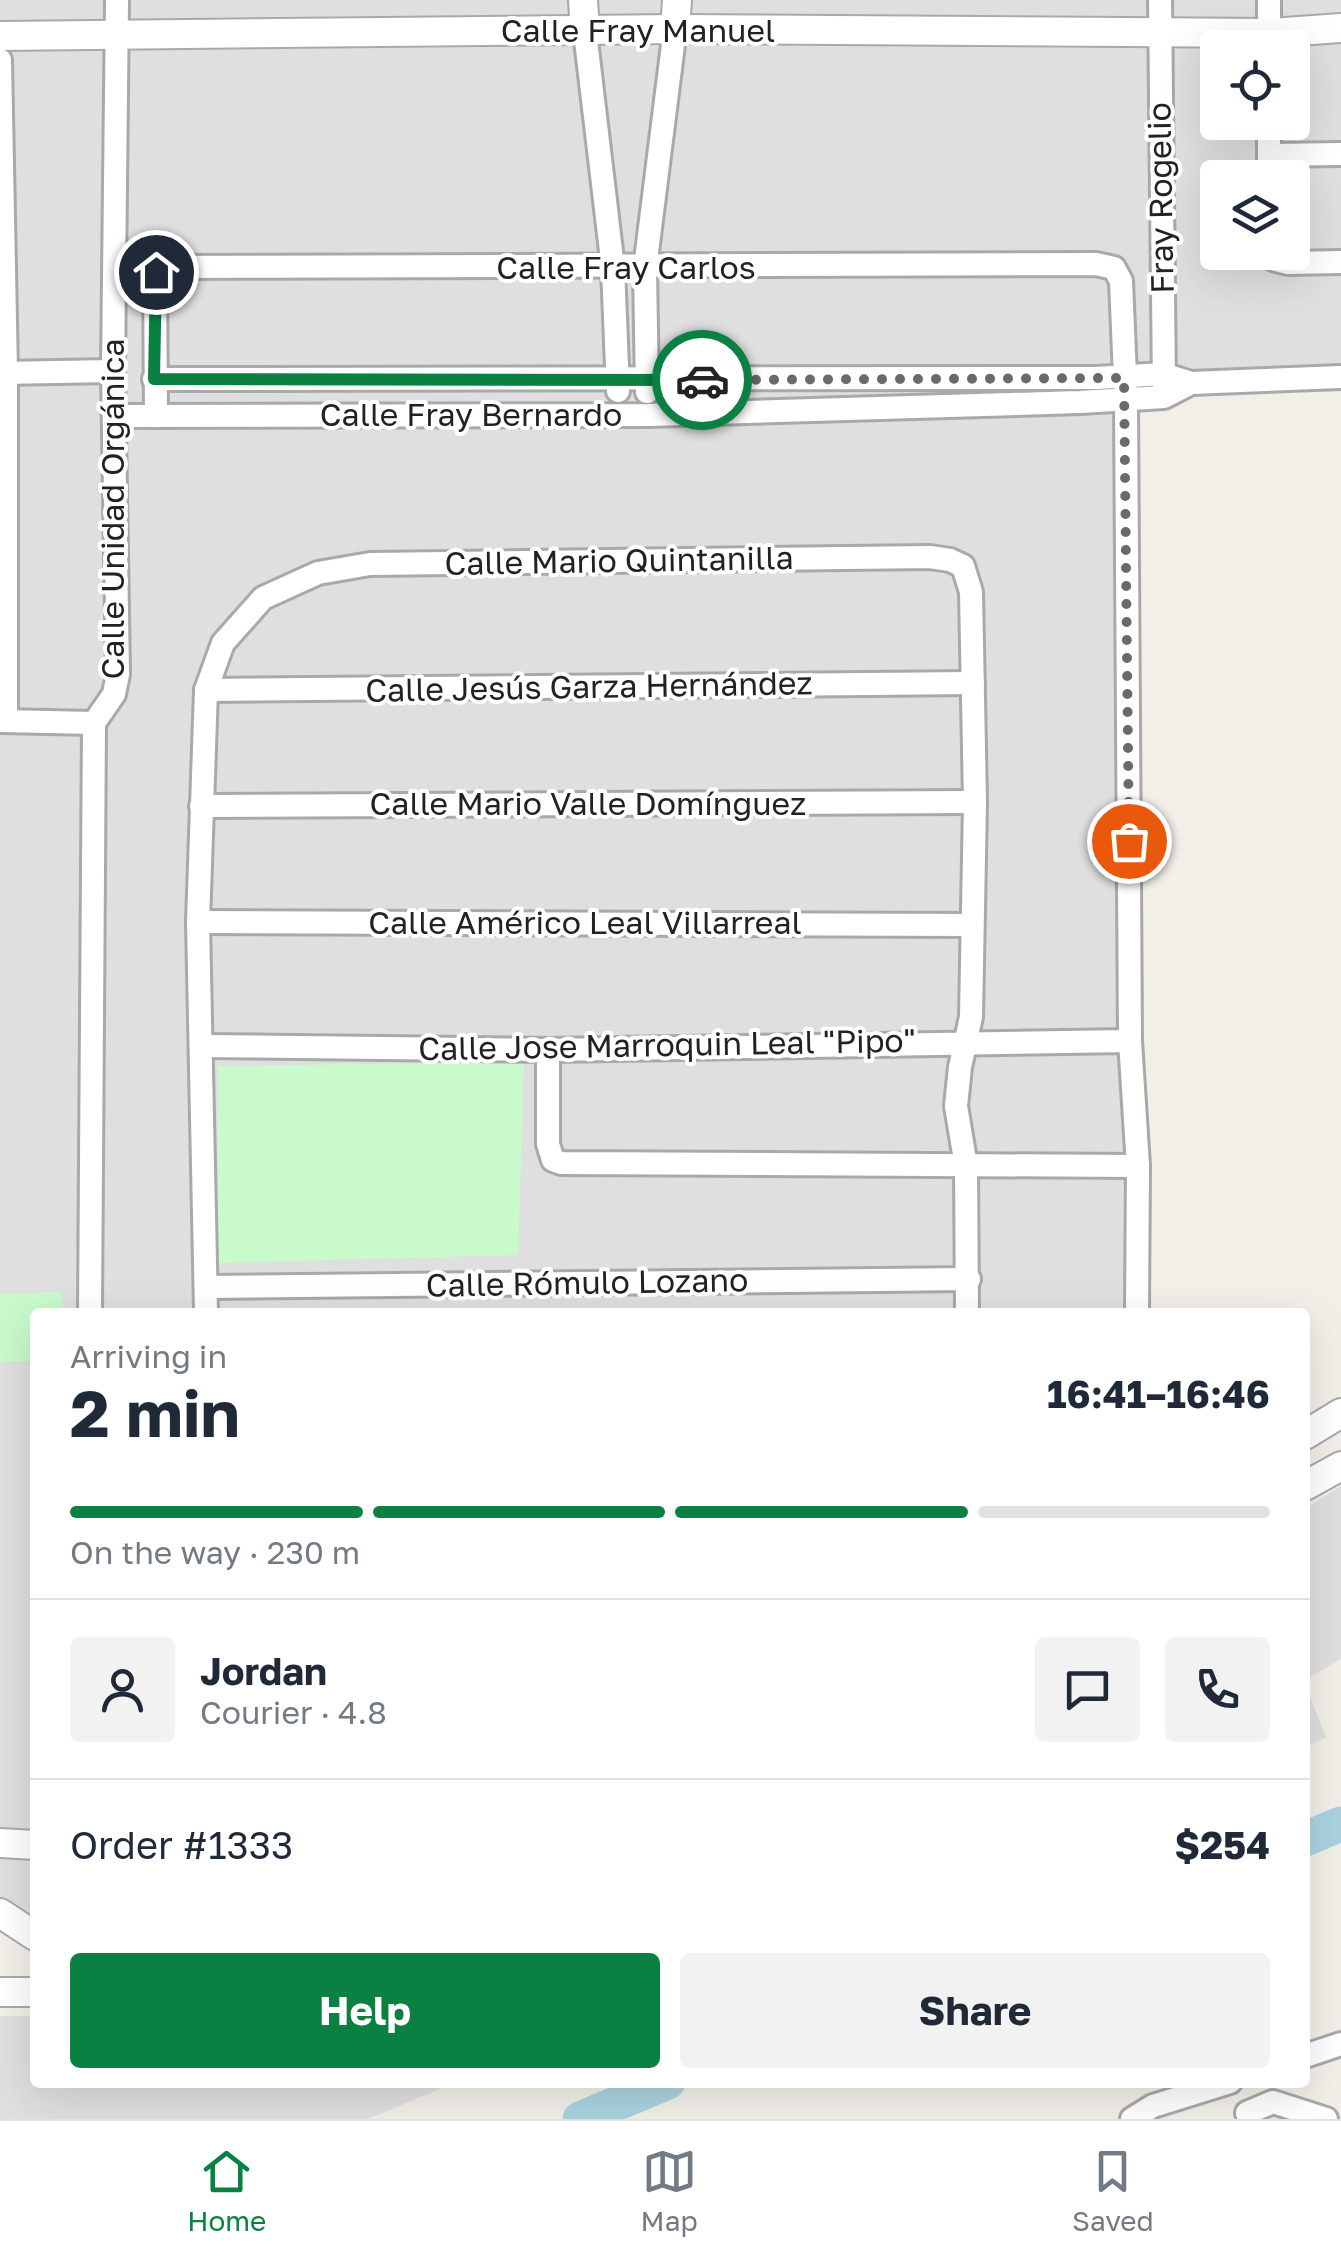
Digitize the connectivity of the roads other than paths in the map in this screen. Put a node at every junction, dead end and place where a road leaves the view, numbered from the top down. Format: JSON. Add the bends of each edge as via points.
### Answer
{"nodes":[{"id":1,"x":117,"y":0,"type":"edge"},
{"id":2,"x":583,"y":0,"type":"edge"},
{"id":3,"x":677,"y":0,"type":"edge"},
{"id":4,"x":1160,"y":0,"type":"edge"},
{"id":5,"x":1269,"y":0,"type":"edge"},
{"id":6,"x":1341,"y":28,"type":"edge"},
{"id":7,"x":676,"y":29,"type":"junction"},
{"id":8,"x":1269,"y":30,"type":"edge"},
{"id":9,"x":1160,"y":31,"type":"junction"},
{"id":10,"x":585,"y":32,"type":"junction"},
{"id":11,"x":117,"y":33,"type":"junction"},
{"id":12,"x":1310,"y":33,"type":"edge"},
{"id":13,"x":1200,"y":34,"type":"edge"},
{"id":14,"x":0,"y":36,"type":"edge"},
{"id":15,"x":0,"y":60,"type":"edge"},
{"id":16,"x":1341,"y":154,"type":"edge"},
{"id":17,"x":1305,"y":160,"type":"edge"},
{"id":18,"x":1341,"y":262,"type":"edge"},
{"id":19,"x":1310,"y":263,"type":"edge"},
{"id":20,"x":614,"y":268,"type":"junction"},
{"id":21,"x":645,"y":268,"type":"junction"},
{"id":22,"x":114,"y":371,"type":"junction"},
{"id":23,"x":3,"y":373,"type":"edge"},
{"id":24,"x":1341,"y":377,"type":"edge"},
{"id":25,"x":154,"y":379,"type":"junction"},
{"id":26,"x":618,"y":380,"type":"junction"},
{"id":27,"x":647,"y":380,"type":"junction"},
{"id":28,"x":1164,"y":386,"type":"junction"},
{"id":29,"x":1125,"y":390,"type":"junction"},
{"id":30,"x":618,"y":415,"type":"junction"},
{"id":31,"x":648,"y":415,"type":"junction"},
{"id":32,"x":116,"y":416,"type":"junction"},
{"id":33,"x":156,"y":416,"type":"junction"},
{"id":34,"x":973,"y":683,"type":"junction"},
{"id":35,"x":206,"y":690,"type":"junction"},
{"id":36,"x":3,"y":721,"type":"edge"},
{"id":37,"x":94,"y":722,"type":"junction"},
{"id":38,"x":975,"y":802,"type":"junction"},
{"id":39,"x":201,"y":806,"type":"junction"},
{"id":40,"x":198,"y":922,"type":"junction"},
{"id":41,"x":971,"y":925,"type":"junction"},
{"id":42,"x":1130,"y":1040,"type":"junction"},
{"id":43,"x":967,"y":1041,"type":"junction"},
{"id":44,"x":202,"y":1046,"type":"junction"},
{"id":45,"x":548,"y":1050,"type":"junction"},
{"id":46,"x":966,"y":1166,"type":"junction"},
{"id":47,"x":1138,"y":1166,"type":"junction"},
{"id":48,"x":969,"y":1279,"type":"junction"},
{"id":49,"x":206,"y":1286,"type":"junction"},
{"id":50,"x":90,"y":1308,"type":"edge"},
{"id":51,"x":206,"y":1308,"type":"edge"},
{"id":52,"x":967,"y":1308,"type":"edge"},
{"id":53,"x":1137,"y":1308,"type":"edge"},
{"id":54,"x":1341,"y":1414,"type":"edge"},
{"id":55,"x":1310,"y":1432,"type":"edge"},
{"id":56,"x":1341,"y":1466,"type":"edge"},
{"id":57,"x":1310,"y":1483,"type":"edge"},
{"id":58,"x":0,"y":1844,"type":"edge"},
{"id":59,"x":30,"y":1845,"type":"edge"},
{"id":60,"x":0,"y":1913,"type":"edge"},
{"id":61,"x":30,"y":1933,"type":"edge"},
{"id":62,"x":0,"y":1992,"type":"edge"},
{"id":63,"x":30,"y":1992,"type":"edge"},
{"id":64,"x":1341,"y":2044,"type":"edge"},
{"id":65,"x":1310,"y":2054,"type":"edge"},
{"id":66,"x":1212,"y":2088,"type":"edge"},
{"id":67,"x":1234,"y":2088,"type":"edge"},
{"id":68,"x":1269,"y":2092,"type":"edge"},
{"id":69,"x":1246,"y":2116,"type":"edge"},
{"id":70,"x":1132,"y":2119,"type":"edge"},
{"id":71,"x":1326,"y":2119,"type":"edge"}],
"edges":[{"from":1,"to":11,"type":"street","name":"Calle Unidad Orgánica"},
{"from":2,"to":10,"type":"street"},
{"from":3,"to":7,"type":"street"},
{"from":4,"to":9,"type":"street","name":"Fray Rogelio"},
{"from":5,"to":8,"type":"street"},
{"from":6,"to":12,"type":"street","name":"Calle Fray Manuel"},
{"from":7,"to":9,"type":"street","name":"Calle Fray Manuel"},
{"from":7,"to":10,"type":"street","name":"Calle Fray Manuel"},
{"from":7,"to":21,"type":"street"},
{"from":9,"to":13,"type":"street","name":"Calle Fray Manuel"},
{"from":9,"to":28,"type":"street","name":"Fray Rogelio"},
{"from":10,"to":11,"type":"street","name":"Calle Fray Manuel"},
{"from":10,"to":20,"type":"street"},
{"from":11,"to":14,"type":"street","name":"Calle Fray Manuel"},
{"from":11,"to":22,"type":"street","name":"Calle Unidad Orgánica"},
{"from":15,"to":23,"type":"street"},
{"from":16,"to":17,"type":"street"},
{"from":18,"to":19,"type":"street"},
{"from":20,"to":21,"type":"street","name":"Calle Fray Carlos"},
{"from":20,"to":25,"type":"street","name":"Calle Fray Carlos","via":[[159,268]]},
{"from":20,"to":26,"type":"street"},
{"from":21,"to":27,"type":"street"},
{"from":21,"to":29,"type":"street","name":"Calle Fray Carlos","via":[[1106,265],[1121,281]]},
{"from":22,"to":23,"type":"street"},
{"from":22,"to":32,"type":"street","name":"Calle Unidad Orgánica"},
{"from":23,"to":36,"type":"street"},
{"from":24,"to":28,"type":"street"},
{"from":25,"to":26,"type":"street","name":"Calle Fray Bernardo"},
{"from":25,"to":33,"type":"street","name":"Calle Fray Carlos"},
{"from":26,"to":27,"type":"street","name":"Calle Fray Bernardo"},
{"from":26,"to":30,"type":"street"},
{"from":27,"to":29,"type":"street","name":"Calle Fray Bernardo"},
{"from":27,"to":31,"type":"street"},
{"from":28,"to":29,"type":"street"},
{"from":29,"to":31,"type":"street","name":"Calle Fray Bernardo"},
{"from":29,"to":42,"type":"street","name":"Calle Fray Carlos"},
{"from":30,"to":31,"type":"street","name":"Calle Fray Bernardo"},
{"from":30,"to":33,"type":"street","name":"Calle Fray Bernardo"},
{"from":32,"to":33,"type":"street","name":"Calle Fray Bernardo"},
{"from":32,"to":37,"type":"street","name":"Calle Unidad Orgánica","via":[[118,674],[114,694]]},
{"from":34,"to":35,"type":"street","name":"Calle Jesús Garza Hernández"},
{"from":34,"to":35,"type":"street","name":"Calle Mario Quintanilla","via":[[966,574],[963,566],[930,557],[370,564],[335,570],[264,598],[223,644]]},
{"from":34,"to":38,"type":"street","name":"Calle Mario Quintanilla"},
{"from":35,"to":39,"type":"street","name":"Calle Mario Quintanilla"},
{"from":36,"to":37,"type":"street"},
{"from":37,"to":50,"type":"street","name":"Calle Unidad Orgánica"},
{"from":38,"to":39,"type":"street","name":"Calle Mario Valle Domínguez"},
{"from":38,"to":41,"type":"street","name":"Calle Mario Quintanilla"},
{"from":39,"to":40,"type":"street","name":"Calle Mario Quintanilla"},
{"from":40,"to":41,"type":"street","name":"Calle Américo Leal Villarreal"},
{"from":40,"to":44,"type":"street","name":"Calle Mario Quintanilla"},
{"from":41,"to":43,"type":"street","name":"Calle Mario Quintanilla"},
{"from":42,"to":43,"type":"street","name":"Calle Jose Marroquin Leal \"Pipo\""},
{"from":42,"to":47,"type":"street","name":"Calle Fray Carlos"},
{"from":43,"to":45,"type":"street","name":"Calle Jose Marroquin Leal \"Pipo\""},
{"from":43,"to":46,"type":"street","name":"Calle Mario Quintanilla","via":[[956,1106]]},
{"from":44,"to":45,"type":"street","name":"Calle Jose Marroquin Leal \"Pipo\""},
{"from":44,"to":49,"type":"street","name":"Calle Mario Quintanilla"},
{"from":45,"to":46,"type":"street","via":[[548,1144],[561,1163]]},
{"from":46,"to":47,"type":"street"},
{"from":46,"to":48,"type":"street","name":"Calle Mario Quintanilla"},
{"from":47,"to":53,"type":"street","name":"Calle Fray Carlos"},
{"from":48,"to":49,"type":"street","name":"Calle Rómulo Lozano"},
{"from":48,"to":52,"type":"street","name":"Calle Mario Quintanilla"},
{"from":49,"to":51,"type":"street","name":"Calle Mario Quintanilla"},
{"from":54,"to":55,"type":"street"},
{"from":56,"to":57,"type":"street"},
{"from":58,"to":59,"type":"street"},
{"from":60,"to":61,"type":"street"},
{"from":62,"to":63,"type":"street"},
{"from":64,"to":65,"type":"street"},
{"from":66,"to":70,"type":"street"},
{"from":67,"to":69,"type":"street"},
{"from":68,"to":69,"type":"street"},
{"from":68,"to":71,"type":"street"}]}
